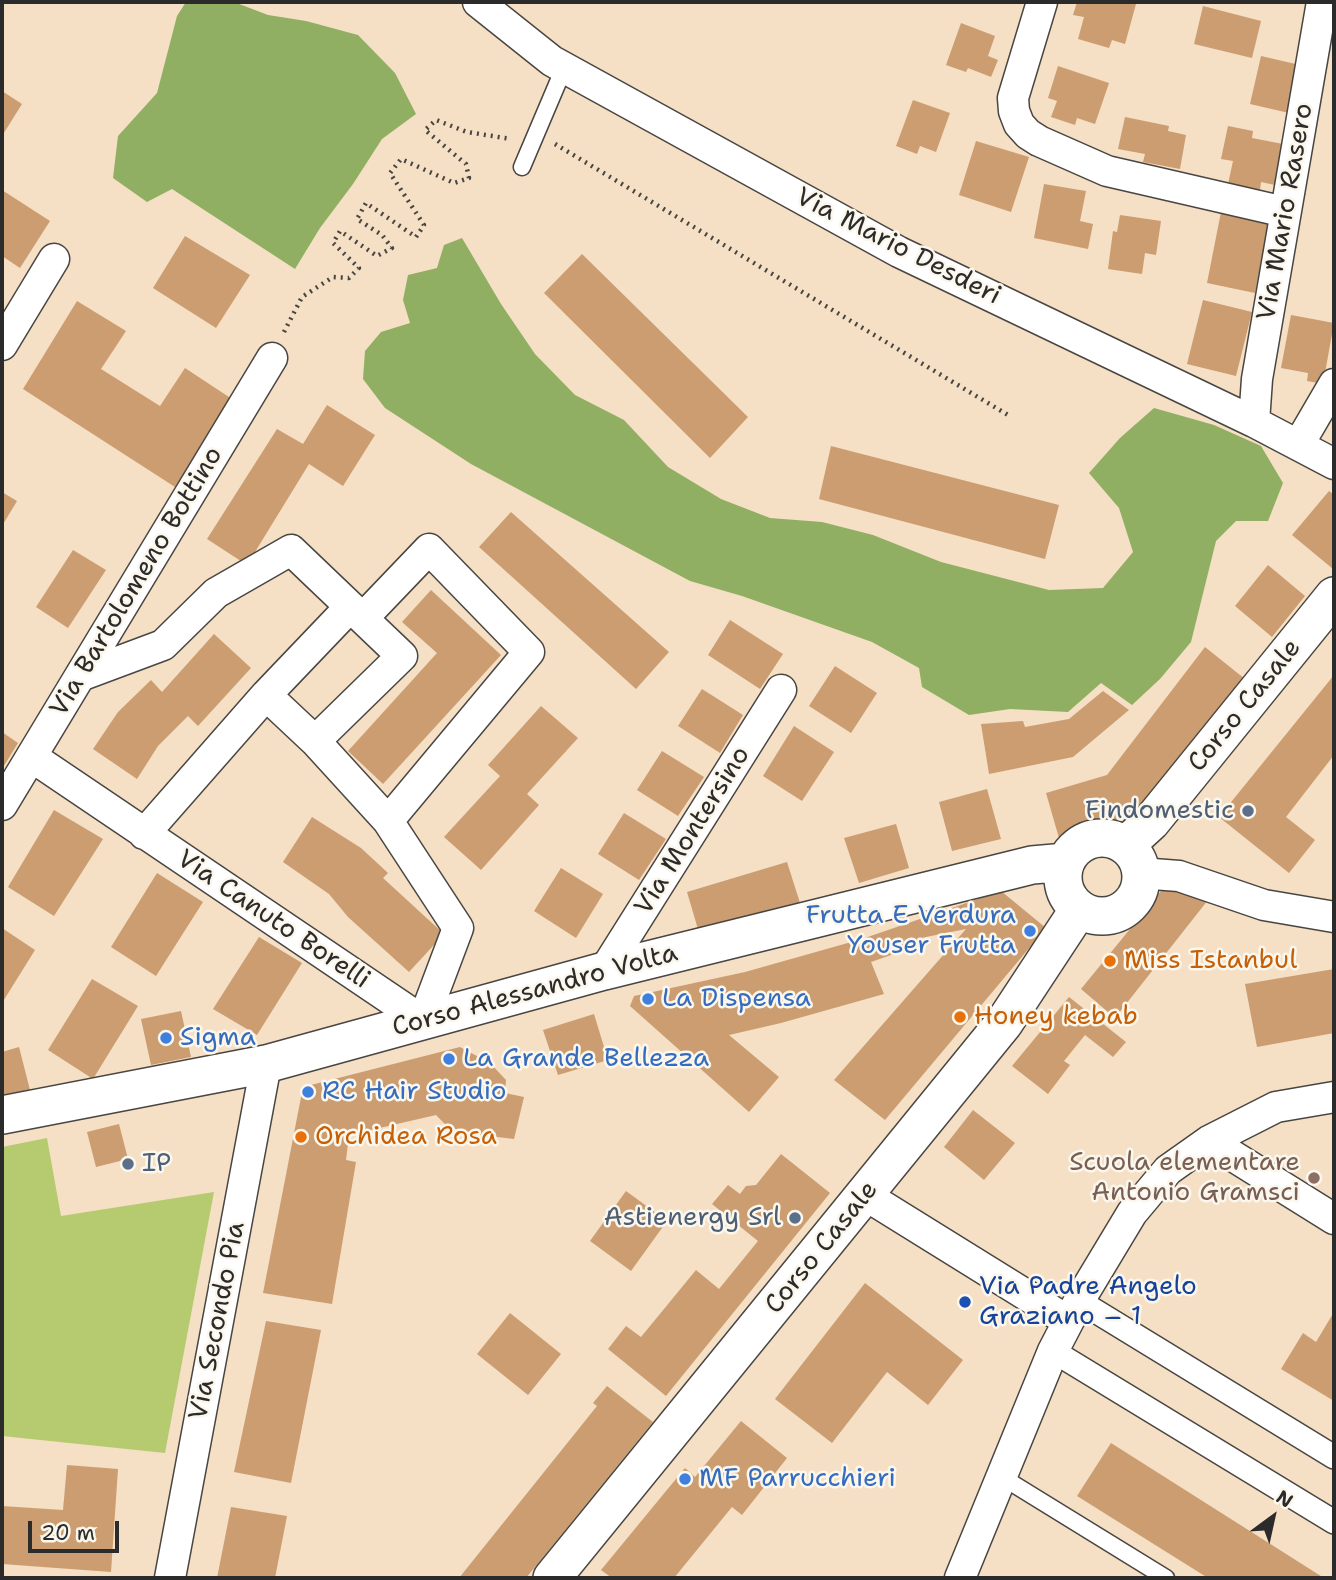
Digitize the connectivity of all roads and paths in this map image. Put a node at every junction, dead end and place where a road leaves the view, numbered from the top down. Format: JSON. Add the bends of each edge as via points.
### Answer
{"nodes":[{"id":1,"x":478,"y":2,"type":"edge"},
{"id":2,"x":1042,"y":2,"type":"edge"},
{"id":3,"x":1322,"y":2,"type":"edge"},
{"id":4,"x":564,"y":68,"type":"junction"},
{"id":5,"x":534,"y":138,"type":"junction"},
{"id":6,"x":522,"y":167,"type":"dead end"},
{"id":7,"x":1285,"y":212,"type":"junction"},
{"id":8,"x":54,"y":259,"type":"dead end"},
{"id":9,"x":2,"y":345,"type":"edge"},
{"id":10,"x":272,"y":358,"type":"joint"},
{"id":11,"x":1334,"y":384,"type":"edge"},
{"id":12,"x":1008,"y":415,"type":"dead end"},
{"id":13,"x":1254,"y":422,"type":"junction"},
{"id":14,"x":1299,"y":444,"type":"junction"},
{"id":15,"x":1334,"y":464,"type":"edge"},
{"id":16,"x":1332,"y":602,"type":"edge"},
{"id":17,"x":356,"y":612,"type":"junction"},
{"id":18,"x":80,"y":676,"type":"junction"},
{"id":19,"x":782,"y":691,"type":"dead end"},
{"id":20,"x":266,"y":695,"type":"junction"},
{"id":21,"x":315,"y":741,"type":"junction"},
{"id":22,"x":32,"y":757,"type":"junction"},
{"id":23,"x":2,"y":805,"type":"edge"},
{"id":24,"x":388,"y":821,"type":"junction"},
{"id":25,"x":145,"y":834,"type":"junction"},
{"id":26,"x":1133,"y":859,"type":"junction"},
{"id":27,"x":1066,"y":862,"type":"junction"},
{"id":28,"x":1079,"y":909,"type":"junction"},
{"id":29,"x":1334,"y":917,"type":"edge"},
{"id":30,"x":604,"y":971,"type":"junction"},
{"id":31,"x":423,"y":1021,"type":"junction"},
{"id":32,"x":266,"y":1064,"type":"junction"},
{"id":33,"x":1334,"y":1097,"type":"edge"},
{"id":34,"x":2,"y":1115,"type":"edge"},
{"id":35,"x":1209,"y":1140,"type":"junction"},
{"id":36,"x":864,"y":1195,"type":"junction"},
{"id":37,"x":1334,"y":1219,"type":"edge"},
{"id":38,"x":1073,"y":1311,"type":"junction"},
{"id":39,"x":1053,"y":1351,"type":"junction"},
{"id":40,"x":1334,"y":1457,"type":"edge"},
{"id":41,"x":1002,"y":1477,"type":"junction"},
{"id":42,"x":1334,"y":1522,"type":"edge"},
{"id":43,"x":170,"y":1578,"type":"edge"},
{"id":44,"x":552,"y":1578,"type":"edge"},
{"id":45,"x":960,"y":1578,"type":"edge"},
{"id":46,"x":1166,"y":1578,"type":"edge"}],
"edges":[{"from":1,"to":4,"type":"street","name":"Via Mario Desderi"},
{"from":2,"to":7,"type":"street","via":[[1013,98],[1019,124],[1028,134],[1107,171]]},
{"from":3,"to":7,"type":"street","name":"Via Mario Rasero"},
{"from":4,"to":5,"type":"lane"},
{"from":4,"to":13,"type":"street","name":"Via Mario Desderi","via":[[899,252]]},
{"from":5,"to":6,"type":"lane"},
{"from":5,"to":10,"type":"path","via":[[467,132],[436,120],[425,130],[466,164],[469,178],[454,183],[401,159],[390,173],[424,225],[416,237],[366,203],[357,219],[382,235],[392,248],[377,256],[340,231],[333,243],[359,268],[349,278],[333,277],[302,297]]},
{"from":5,"to":12,"type":"path"},
{"from":7,"to":13,"type":"street","name":"Via Mario Rasero"},
{"from":8,"to":9,"type":"street"},
{"from":10,"to":18,"type":"street","name":"Via Bartolomeno Bottino"},
{"from":11,"to":14,"type":"street"},
{"from":13,"to":14,"type":"street","name":"Via Mario Desderi"},
{"from":14,"to":15,"type":"street","name":"Via Mario Desderi"},
{"from":16,"to":26,"type":"street","name":"Corso Casale","via":[[1151,822]]},
{"from":17,"to":18,"type":"street","via":[[291,550],[216,593],[163,645]]},
{"from":17,"to":20,"type":"street","name":"Via Canuto Borelli"},
{"from":17,"to":21,"type":"street","via":[[402,656]]},
{"from":17,"to":24,"type":"street","name":"Via Canuto Borelli","via":[[429,549],[529,652]]},
{"from":18,"to":22,"type":"street","name":"Via Bartolomeno Bottino"},
{"from":19,"to":30,"type":"street","name":"Via Montersino"},
{"from":20,"to":21,"type":"street"},
{"from":20,"to":25,"type":"street","name":"Via Canuto Borelli"},
{"from":21,"to":24,"type":"street"},
{"from":22,"to":23,"type":"street","name":"Via Bartolomeno Bottino"},
{"from":22,"to":25,"type":"street","name":"Via Canuto Borelli"},
{"from":24,"to":31,"type":"street","via":[[458,928]]},
{"from":25,"to":31,"type":"street","name":"Via Canuto Borelli"},
{"from":26,"to":27,"type":"street","via":[[1115,840],[1092,839],[1081,844]]},
{"from":26,"to":28,"type":"street","via":[[1137,894],[1129,905],[1105,916]]},
{"from":26,"to":29,"type":"street","via":[[1264,905]]},
{"from":27,"to":28,"type":"street","via":[[1065,888]]},
{"from":27,"to":30,"type":"street","name":"Corso Alessandro Volta","via":[[1032,865]]},
{"from":28,"to":36,"type":"street","name":"Corso Casale","via":[[1004,1023]]},
{"from":30,"to":31,"type":"street","name":"Corso Alessandro Volta"},
{"from":31,"to":32,"type":"street","name":"Corso Alessandro Volta"},
{"from":32,"to":34,"type":"street","name":"Corso Alessandro Volta"},
{"from":32,"to":43,"type":"street","name":"Via Secondo Pia"},
{"from":33,"to":35,"type":"street","via":[[1276,1107]]},
{"from":35,"to":37,"type":"street"},
{"from":35,"to":38,"type":"street","via":[[1168,1170],[1132,1213]]},
{"from":36,"to":38,"type":"street"},
{"from":36,"to":44,"type":"street","name":"Corso Casale"},
{"from":38,"to":39,"type":"street"},
{"from":38,"to":40,"type":"street"},
{"from":39,"to":41,"type":"street"},
{"from":39,"to":42,"type":"street"},
{"from":41,"to":45,"type":"street"},
{"from":41,"to":46,"type":"lane"}]}
